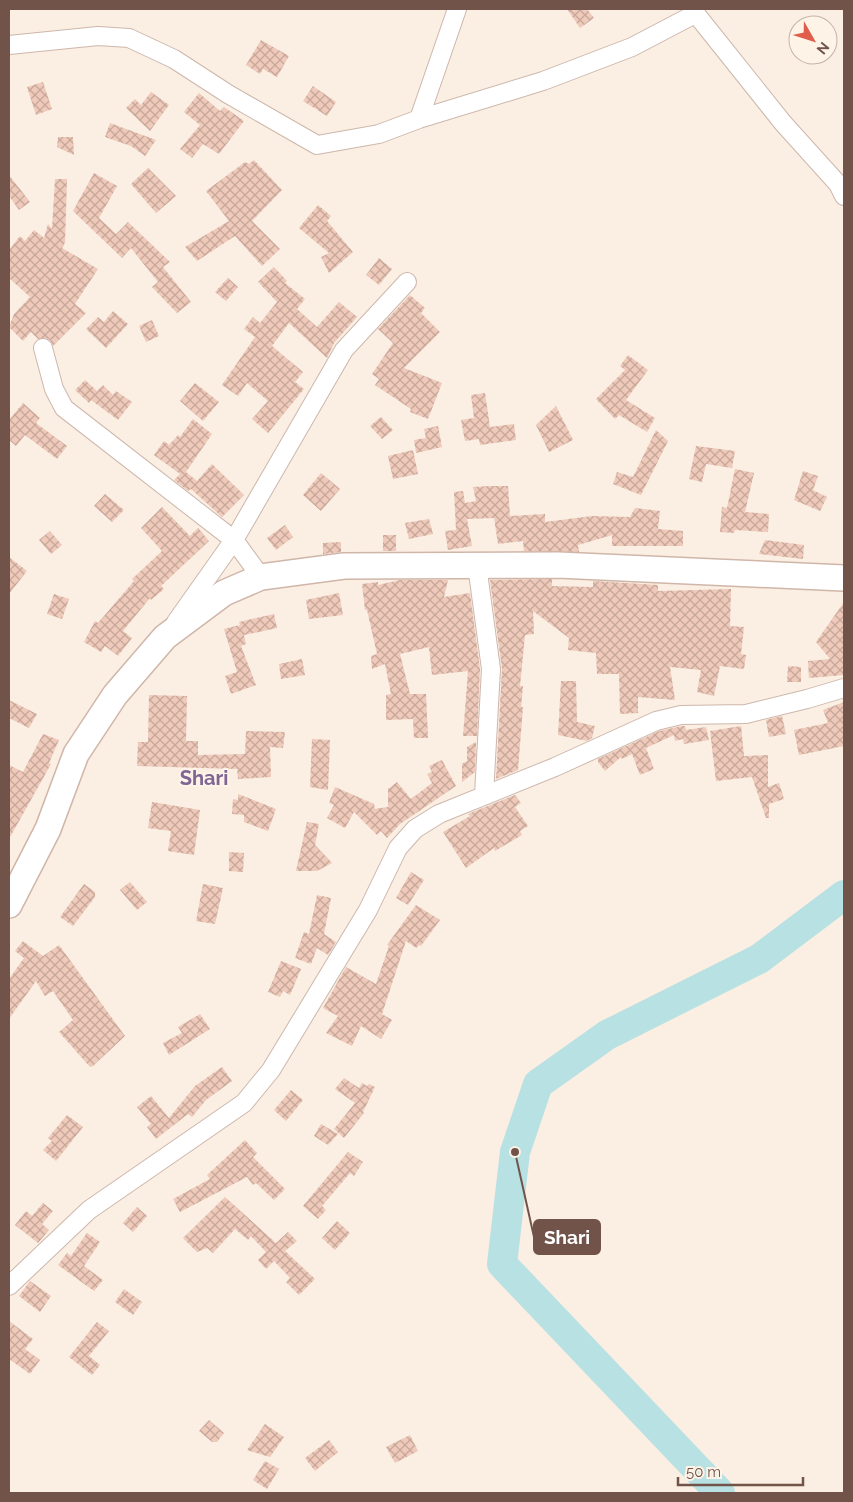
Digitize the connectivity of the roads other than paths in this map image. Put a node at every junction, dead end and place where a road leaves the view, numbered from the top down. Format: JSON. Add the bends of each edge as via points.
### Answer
{"nodes":[{"id":1,"x":457,"y":9,"type":"edge"},
{"id":2,"x":694,"y":12,"type":"edge"},
{"id":3,"x":9,"y":44,"type":"edge"},
{"id":4,"x":419,"y":119,"type":"junction"},
{"id":5,"x":844,"y":196,"type":"edge"},
{"id":6,"x":408,"y":282,"type":"dead end"},
{"id":7,"x":43,"y":348,"type":"dead end"},
{"id":8,"x":234,"y":540,"type":"junction"},
{"id":9,"x":477,"y":565,"type":"junction"},
{"id":10,"x":261,"y":578,"type":"junction"},
{"id":11,"x":844,"y":578,"type":"edge"},
{"id":12,"x":165,"y":637,"type":"junction"},
{"id":13,"x":844,"y":688,"type":"edge"},
{"id":14,"x":484,"y":795,"type":"junction"},
{"id":15,"x":9,"y":906,"type":"edge"},
{"id":16,"x":9,"y":1286,"type":"edge"}],
"edges":[{"from":1,"to":4,"type":"street"},
{"from":2,"to":4,"type":"street","via":[[632,47],[552,78]]},
{"from":2,"to":5,"type":"street","via":[[783,123],[838,184]]},
{"from":3,"to":4,"type":"street","via":[[98,36],[129,38],[174,59],[317,145],[379,134]]},
{"from":6,"to":8,"type":"street","via":[[344,350]]},
{"from":7,"to":8,"type":"street","via":[[54,389],[64,408]]},
{"from":8,"to":10,"type":"street"},
{"from":8,"to":12,"type":"street"},
{"from":9,"to":10,"type":"street","via":[[344,566]]},
{"from":9,"to":11,"type":"street","via":[[558,565]]},
{"from":9,"to":14,"type":"street","via":[[491,669]]},
{"from":10,"to":12,"type":"street","via":[[224,594]]},
{"from":12,"to":15,"type":"street","via":[[115,695],[76,754],[48,829]]},
{"from":13,"to":14,"type":"street","via":[[746,714],[681,715],[656,721]]},
{"from":14,"to":16,"type":"street","via":[[439,814],[416,829],[398,848],[368,910],[302,1022],[272,1070],[244,1103],[89,1210]]}]}
